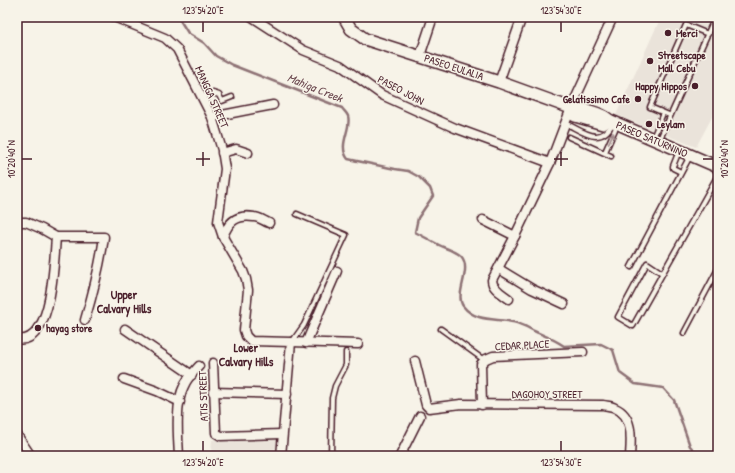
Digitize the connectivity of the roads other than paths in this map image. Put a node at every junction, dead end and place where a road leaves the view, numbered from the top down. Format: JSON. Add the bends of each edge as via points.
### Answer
{"nodes":[{"id":1,"x":114,"y":17,"type":"edge"},
{"id":2,"x":252,"y":17,"type":"edge"},
{"id":3,"x":344,"y":17,"type":"edge"},
{"id":4,"x":432,"y":17,"type":"edge"},
{"id":5,"x":522,"y":17,"type":"edge"},
{"id":6,"x":614,"y":17,"type":"edge"},
{"id":7,"x":712,"y":24,"type":"dead end"},
{"id":8,"x":708,"y":34,"type":"junction"},
{"id":9,"x":420,"y":56,"type":"junction"},
{"id":10,"x":499,"y":82,"type":"junction"},
{"id":11,"x":202,"y":97,"type":"junction"},
{"id":12,"x":232,"y":97,"type":"dead end"},
{"id":13,"x":273,"y":106,"type":"dead end"},
{"id":14,"x":571,"y":108,"type":"junction"},
{"id":15,"x":663,"y":113,"type":"junction"},
{"id":16,"x":669,"y":115,"type":"junction"},
{"id":17,"x":212,"y":117,"type":"junction"},
{"id":18,"x":613,"y":122,"type":"junction"},
{"id":19,"x":565,"y":123,"type":"junction"},
{"id":20,"x":569,"y":137,"type":"dead end"},
{"id":21,"x":655,"y":140,"type":"junction"},
{"id":22,"x":680,"y":151,"type":"junction"},
{"id":23,"x":605,"y":152,"type":"junction"},
{"id":24,"x":222,"y":153,"type":"junction"},
{"id":25,"x":248,"y":153,"type":"dead end"},
{"id":26,"x":690,"y":155,"type":"junction"},
{"id":27,"x":611,"y":156,"type":"dead end"},
{"id":28,"x":550,"y":163,"type":"junction"},
{"id":29,"x":718,"y":167,"type":"edge"},
{"id":30,"x":681,"y":172,"type":"junction"},
{"id":31,"x":718,"y":175,"type":"edge"},
{"id":32,"x":297,"y":214,"type":"dead end"},
{"id":33,"x":482,"y":220,"type":"dead end"},
{"id":34,"x":17,"y":222,"type":"edge"},
{"id":35,"x":268,"y":224,"type":"dead end"},
{"id":36,"x":516,"y":236,"type":"junction"},
{"id":37,"x":56,"y":237,"type":"junction"},
{"id":38,"x":223,"y":237,"type":"junction"},
{"id":39,"x":631,"y":267,"type":"dead end"},
{"id":40,"x":499,"y":269,"type":"junction"},
{"id":41,"x":718,"y":269,"type":"edge"},
{"id":42,"x":337,"y":271,"type":"dead end"},
{"id":43,"x":662,"y":273,"type":"junction"},
{"id":44,"x":509,"y":299,"type":"dead end"},
{"id":45,"x":564,"y":304,"type":"dead end"},
{"id":46,"x":85,"y":320,"type":"dead end"},
{"id":47,"x":441,"y":328,"type":"dead end"},
{"id":48,"x":125,"y":329,"type":"dead end"},
{"id":49,"x":684,"y":333,"type":"dead end"},
{"id":50,"x":17,"y":339,"type":"edge"},
{"id":51,"x":291,"y":342,"type":"junction"},
{"id":52,"x":306,"y":343,"type":"junction"},
{"id":53,"x":358,"y":344,"type":"dead end"},
{"id":54,"x":346,"y":352,"type":"dead end"},
{"id":55,"x":583,"y":352,"type":"dead end"},
{"id":56,"x":484,"y":360,"type":"junction"},
{"id":57,"x":415,"y":361,"type":"dead end"},
{"id":58,"x":213,"y":363,"type":"dead end"},
{"id":59,"x":198,"y":366,"type":"dead end"},
{"id":60,"x":192,"y":375,"type":"junction"},
{"id":61,"x":124,"y":379,"type":"dead end"},
{"id":62,"x":213,"y":392,"type":"junction"},
{"id":63,"x":287,"y":394,"type":"junction"},
{"id":64,"x":180,"y":402,"type":"junction"},
{"id":65,"x":482,"y":404,"type":"junction"},
{"id":66,"x":420,"y":416,"type":"dead end"},
{"id":67,"x":282,"y":434,"type":"junction"},
{"id":68,"x":17,"y":435,"type":"edge"},
{"id":69,"x":31,"y":456,"type":"edge"},
{"id":70,"x":179,"y":456,"type":"edge"},
{"id":71,"x":281,"y":456,"type":"edge"},
{"id":72,"x":331,"y":456,"type":"edge"},
{"id":73,"x":400,"y":456,"type":"edge"},
{"id":74,"x":630,"y":456,"type":"edge"}],
"edges":[{"from":1,"to":11,"type":"street","name":"MANGGA STREET","via":[[165,38],[177,49]]},
{"from":2,"to":28,"type":"street","name":"PASEO JOHN","via":[[304,50],[340,65],[382,95],[455,128]]},
{"from":3,"to":9,"type":"street","name":"PASEO EULALIA","via":[[351,29],[366,39]]},
{"from":4,"to":9,"type":"street"},
{"from":5,"to":10,"type":"street"},
{"from":6,"to":14,"type":"street"},
{"from":7,"to":8,"type":"lane"},
{"from":8,"to":15,"type":"lane","via":[[686,24],[650,107]]},
{"from":8,"to":16,"type":"lane"},
{"from":9,"to":10,"type":"street","name":"PASEO EULALIA"},
{"from":10,"to":14,"type":"street","name":"PASEO EULALIA"},
{"from":11,"to":12,"type":"lane","via":[[213,93],[219,95],[222,101]]},
{"from":11,"to":17,"type":"street","name":"MANGGA STREET"},
{"from":13,"to":17,"type":"street"},
{"from":14,"to":18,"type":"street","name":"PASEO SATURNINO","via":[[605,116]]},
{"from":14,"to":19,"type":"street"},
{"from":15,"to":16,"type":"lane"},
{"from":15,"to":21,"type":"lane"},
{"from":16,"to":21,"type":"lane"},
{"from":17,"to":24,"type":"street","name":"MANGGA STREET"},
{"from":18,"to":19,"type":"lane","via":[[609,131],[594,137]]},
{"from":18,"to":21,"type":"street","name":"PASEO SATURNINO"},
{"from":23,"to":18,"type":"lane","one_way":true},
{"from":19,"to":28,"type":"street"},
{"from":20,"to":23,"type":"lane"},
{"from":21,"to":22,"type":"street","name":"PASEO SATURNINO"},
{"from":22,"to":26,"type":"street","name":"PASEO SATURNINO"},
{"from":22,"to":30,"type":"lane","via":[[673,168]]},
{"from":23,"to":27,"type":"lane"},
{"from":24,"to":25,"type":"street","via":[[236,149]]},
{"from":24,"to":38,"type":"street","name":"MANGGA STREET","via":[[225,169],[218,222]]},
{"from":26,"to":29,"type":"street","name":"PASEO SATURNINO"},
{"from":26,"to":30,"type":"lane"},
{"from":28,"to":36,"type":"street"},
{"from":30,"to":39,"type":"lane"},
{"from":31,"to":43,"type":"lane"},
{"from":32,"to":51,"type":"lane","via":[[346,235],[304,325]]},
{"from":33,"to":36,"type":"street"},
{"from":34,"to":37,"type":"street","via":[[26,222]]},
{"from":35,"to":38,"type":"street","via":[[255,216],[238,218],[232,221]]},
{"from":36,"to":40,"type":"street"},
{"from":37,"to":46,"type":"street","via":[[104,237],[98,275]]},
{"from":37,"to":50,"type":"street","via":[[50,296],[44,318],[37,331],[29,337]]},
{"from":38,"to":51,"type":"street","name":"MANGGA STREET","via":[[246,279],[246,336],[251,341]]},
{"from":40,"to":44,"type":"street","via":[[492,283]]},
{"from":40,"to":45,"type":"street"},
{"from":41,"to":49,"type":"lane"},
{"from":42,"to":52,"type":"street"},
{"from":43,"to":43,"type":"lane","via":[[633,326],[618,317],[647,264]]},
{"from":47,"to":56,"type":"lane"},
{"from":48,"to":60,"type":"street"},
{"from":51,"to":52,"type":"street"},
{"from":51,"to":63,"type":"street"},
{"from":52,"to":53,"type":"street"},
{"from":54,"to":72,"type":"lane","via":[[346,365],[332,398]]},
{"from":55,"to":56,"type":"street","name":"CEDAR PLACE","via":[[493,356]]},
{"from":56,"to":65,"type":"street","name":"CEDAR PLACE","via":[[481,364]]},
{"from":57,"to":65,"type":"street","name":"DAGOHOY STREET","via":[[426,405],[429,408]]},
{"from":58,"to":62,"type":"street","name":"ATIS STREET"},
{"from":59,"to":60,"type":"street"},
{"from":60,"to":64,"type":"street","via":[[184,386]]},
{"from":61,"to":64,"type":"street"},
{"from":62,"to":63,"type":"street"},
{"from":62,"to":67,"type":"street","name":"ATIS STREET","via":[[218,435]]},
{"from":63,"to":67,"type":"street"},
{"from":64,"to":70,"type":"street","via":[[177,433]]},
{"from":65,"to":74,"type":"street","name":"DAGOHOY STREET","via":[[603,405],[616,408],[625,416],[631,431]]},
{"from":66,"to":73,"type":"street"},
{"from":67,"to":71,"type":"street"},
{"from":68,"to":69,"type":"street"}]}
